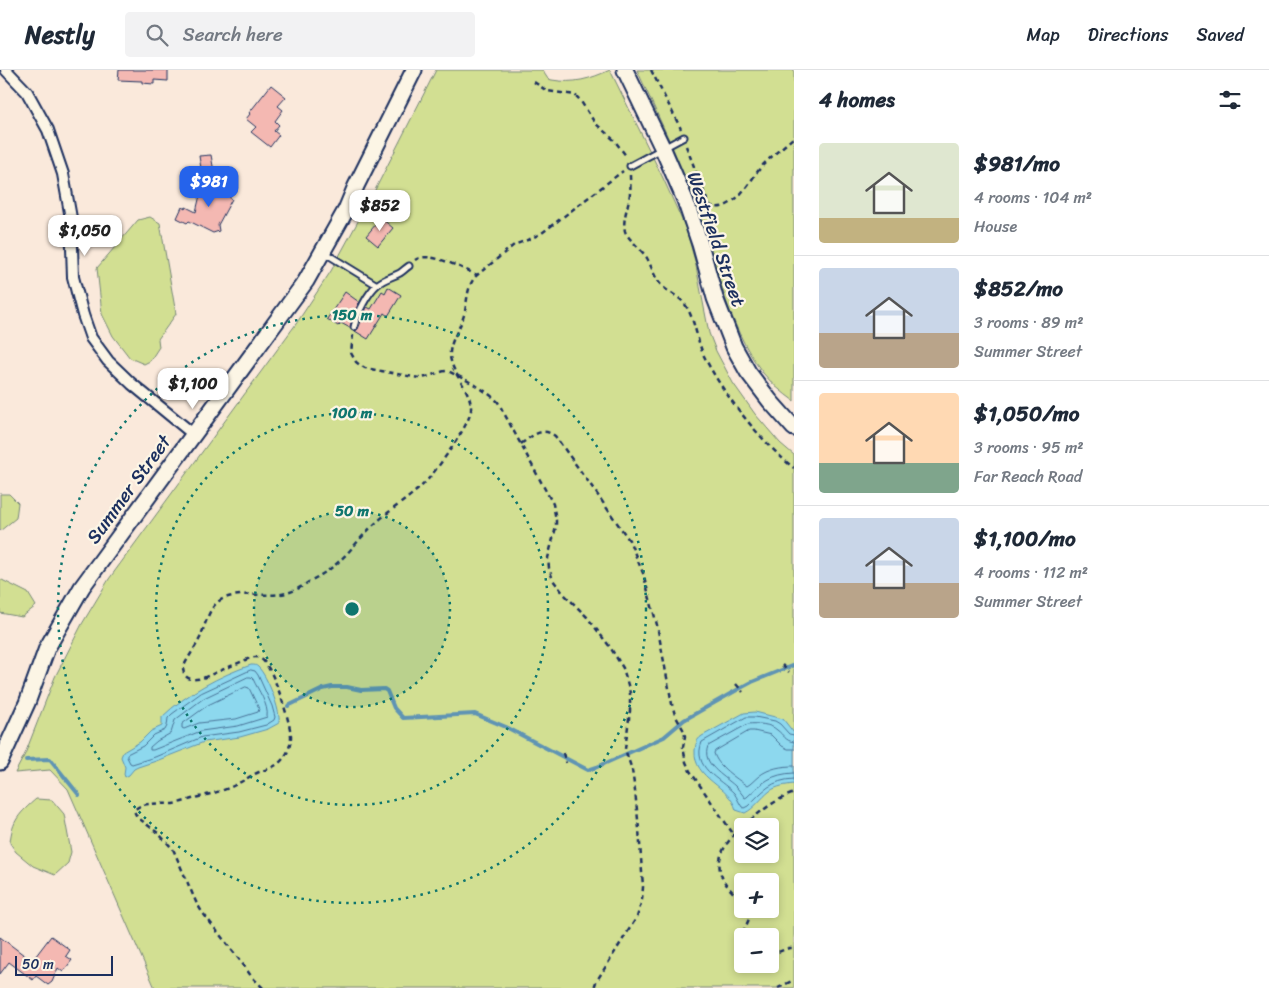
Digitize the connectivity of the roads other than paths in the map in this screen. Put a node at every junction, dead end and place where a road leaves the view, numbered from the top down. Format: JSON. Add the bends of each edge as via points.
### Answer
{"nodes":[{"id":1,"x":6,"y":70,"type":"edge"},
{"id":2,"x":414,"y":70,"type":"edge"},
{"id":3,"x":625,"y":70,"type":"edge"},
{"id":4,"x":684,"y":137,"type":"road end"},
{"id":5,"x":663,"y":148,"type":"junction"},
{"id":6,"x":630,"y":166,"type":"road end"},
{"id":7,"x":322,"y":252,"type":"junction"},
{"id":8,"x":409,"y":266,"type":"road end"},
{"id":9,"x":377,"y":285,"type":"junction"},
{"id":10,"x":354,"y":326,"type":"road end"},
{"id":11,"x":794,"y":428,"type":"edge"},
{"id":12,"x":193,"y":434,"type":"junction"},
{"id":13,"x":0,"y":762,"type":"edge"}],
"edges":[{"from":1,"to":12,"type":"street","via":[[26,92],[48,130],[63,174],[71,218],[73,277],[91,338],[108,361],[132,384]]},
{"from":2,"to":7,"type":"main road","name":"Summer Street"},
{"from":3,"to":5,"type":"main road","name":"Westfield Street"},
{"from":4,"to":5,"type":"lane"},
{"from":5,"to":6,"type":"lane"},
{"from":5,"to":11,"type":"main road","name":"Westfield Street","via":[[685,200],[715,298],[734,347],[748,372]]},
{"from":7,"to":9,"type":"lane"},
{"from":7,"to":12,"type":"main road","name":"Summer Street","via":[[306,281]]},
{"from":8,"to":9,"type":"lane"},
{"from":9,"to":10,"type":"lane"},
{"from":12,"to":13,"type":"main road","name":"Summer Street","via":[[82,587],[48,648]]}]}
